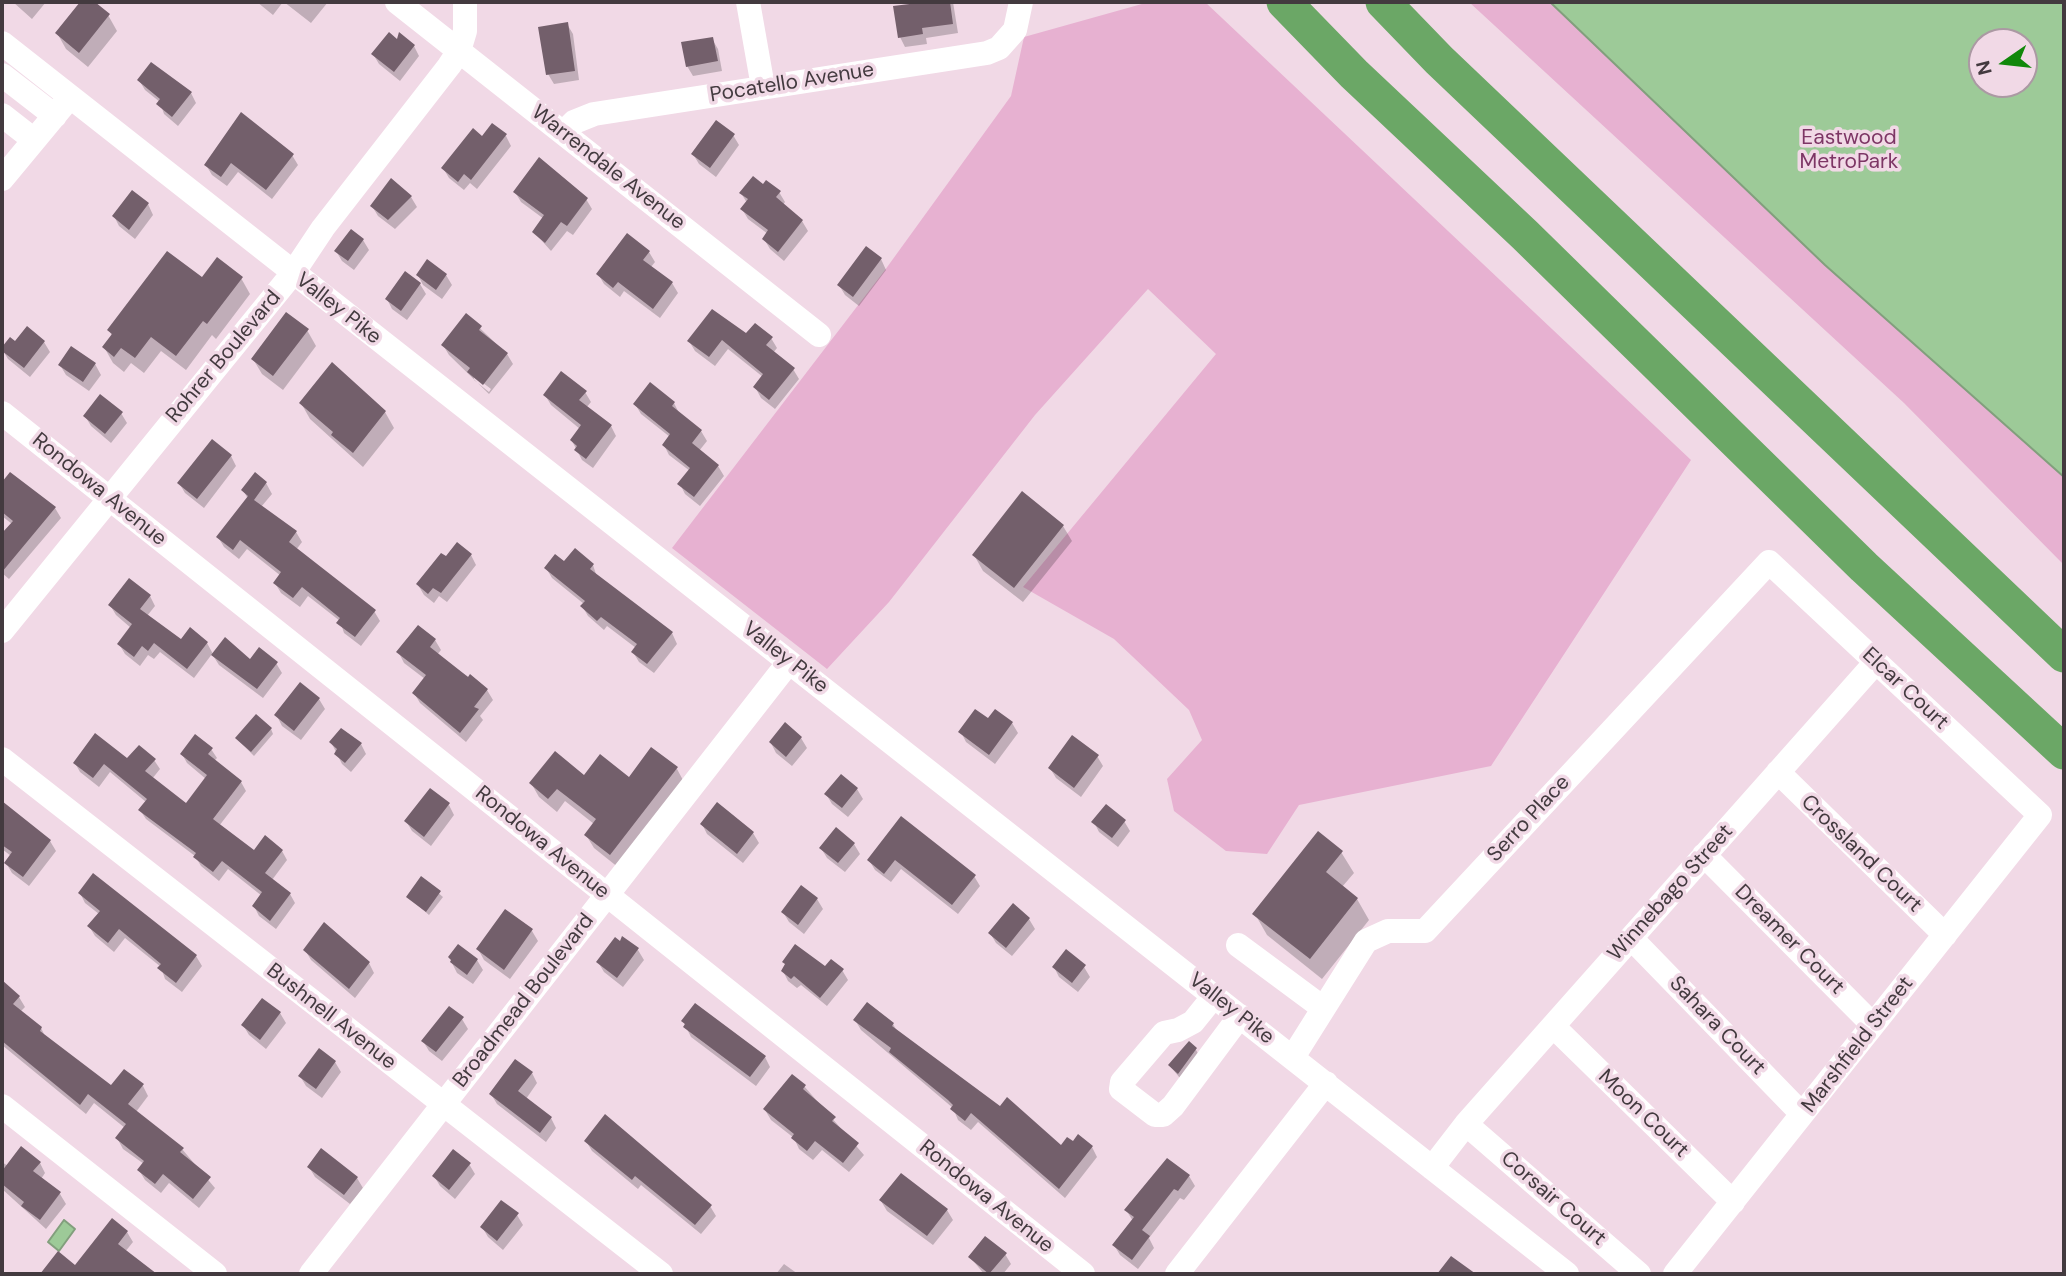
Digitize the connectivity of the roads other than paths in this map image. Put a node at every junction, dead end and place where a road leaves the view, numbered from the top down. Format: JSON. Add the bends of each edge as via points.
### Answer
{"nodes":[{"id":1,"x":397,"y":2,"type":"edge"},
{"id":2,"x":465,"y":2,"type":"edge"},
{"id":3,"x":748,"y":2,"type":"edge"},
{"id":4,"x":1021,"y":2,"type":"edge"},
{"id":5,"x":1284,"y":2,"type":"edge"},
{"id":6,"x":1383,"y":2,"type":"edge"},
{"id":7,"x":2,"y":43,"type":"edge"},
{"id":8,"x":459,"y":51,"type":"junction"},
{"id":9,"x":2,"y":75,"type":"edge"},
{"id":10,"x":763,"y":88,"type":"junction"},
{"id":11,"x":62,"y":106,"type":"junction"},
{"id":12,"x":2,"y":115,"type":"edge"},
{"id":13,"x":563,"y":133,"type":"junction"},
{"id":14,"x":34,"y":140,"type":"junction"},
{"id":15,"x":2,"y":179,"type":"edge"},
{"id":16,"x":293,"y":273,"type":"junction"},
{"id":17,"x":820,"y":335,"type":"dead end"},
{"id":18,"x":2,"y":413,"type":"edge"},
{"id":19,"x":108,"y":498,"type":"junction"},
{"id":20,"x":1769,"y":562,"type":"joint"},
{"id":21,"x":2,"y":631,"type":"edge"},
{"id":22,"x":2064,"y":655,"type":"edge"},
{"id":23,"x":789,"y":662,"type":"junction"},
{"id":24,"x":1876,"y":662,"type":"junction"},
{"id":25,"x":2064,"y":752,"type":"edge"},
{"id":26,"x":2,"y":759,"type":"edge"},
{"id":27,"x":1778,"y":772,"type":"junction"},
{"id":28,"x":2040,"y":815,"type":"joint"},
{"id":29,"x":1704,"y":855,"type":"junction"},
{"id":30,"x":607,"y":895,"type":"junction"},
{"id":31,"x":1945,"y":935,"type":"junction"},
{"id":32,"x":1631,"y":938,"type":"junction"},
{"id":33,"x":1238,"y":945,"type":"dead end"},
{"id":34,"x":1214,"y":996,"type":"junction"},
{"id":35,"x":1323,"y":1008,"type":"junction"},
{"id":36,"x":1240,"y":1016,"type":"junction"},
{"id":37,"x":1873,"y":1025,"type":"junction"},
{"id":38,"x":1553,"y":1026,"type":"junction"},
{"id":39,"x":1293,"y":1057,"type":"junction"},
{"id":40,"x":1326,"y":1083,"type":"junction"},
{"id":41,"x":444,"y":1104,"type":"junction"},
{"id":42,"x":2,"y":1106,"type":"edge"},
{"id":43,"x":1802,"y":1114,"type":"junction"},
{"id":44,"x":1466,"y":1124,"type":"junction"},
{"id":45,"x":1432,"y":1168,"type":"junction"},
{"id":46,"x":1732,"y":1202,"type":"junction"},
{"id":47,"x":215,"y":1274,"type":"edge"},
{"id":48,"x":311,"y":1274,"type":"edge"},
{"id":49,"x":661,"y":1274,"type":"edge"},
{"id":50,"x":1083,"y":1274,"type":"edge"},
{"id":51,"x":1177,"y":1274,"type":"edge"},
{"id":52,"x":1567,"y":1274,"type":"edge"},
{"id":53,"x":1639,"y":1274,"type":"edge"},
{"id":54,"x":1675,"y":1274,"type":"edge"}],
"edges":[{"from":1,"to":8,"type":"street","name":"Warrendale Avenue"},
{"from":2,"to":8,"type":"street","name":"Rohrer Boulevard","via":[[465,31]]},
{"from":3,"to":10,"type":"street"},
{"from":4,"to":10,"type":"street","name":"Pocatello Avenue","via":[[1009,39],[987,53]]},
{"from":5,"to":25,"type":"highway","via":[[1864,567]]},
{"from":6,"to":22,"type":"highway"},
{"from":7,"to":11,"type":"street","name":"Valley Pike"},
{"from":8,"to":13,"type":"street","name":"Warrendale Avenue"},
{"from":8,"to":16,"type":"street","name":"Rohrer Boulevard"},
{"from":9,"to":11,"type":"street"},
{"from":10,"to":13,"type":"street","name":"Pocatello Avenue","via":[[594,114],[574,122]]},
{"from":11,"to":14,"type":"street"},
{"from":11,"to":16,"type":"street","name":"Valley Pike"},
{"from":12,"to":14,"type":"street"},
{"from":13,"to":17,"type":"street","name":"Warrendale Avenue"},
{"from":14,"to":15,"type":"street"},
{"from":16,"to":19,"type":"street","name":"Rohrer Boulevard"},
{"from":16,"to":23,"type":"street","name":"Valley Pike"},
{"from":18,"to":19,"type":"street","name":"Rondowa Avenue"},
{"from":19,"to":21,"type":"street","name":"Rohrer Boulevard"},
{"from":19,"to":30,"type":"street","name":"Rondowa Avenue"},
{"from":20,"to":24,"type":"street","name":"Elcar Court"},
{"from":20,"to":35,"type":"street","name":"Serro Place","via":[[1425,931],[1388,931],[1366,942]]},
{"from":23,"to":30,"type":"street","name":"Broadmead Boulevard"},
{"from":23,"to":34,"type":"street","name":"Valley Pike"},
{"from":24,"to":27,"type":"street","name":"Winnebago Street"},
{"from":24,"to":28,"type":"street","name":"Elcar Court"},
{"from":26,"to":41,"type":"street","name":"Bushnell Avenue"},
{"from":27,"to":29,"type":"street","name":"Winnebago Street"},
{"from":27,"to":31,"type":"street","name":"Crossland Court"},
{"from":28,"to":31,"type":"street","name":"Marshfield Street"},
{"from":29,"to":32,"type":"street","name":"Winnebago Street"},
{"from":29,"to":37,"type":"street","name":"Dreamer Court"},
{"from":30,"to":41,"type":"street","name":"Broadmead Boulevard"},
{"from":30,"to":50,"type":"street","name":"Rondowa Avenue"},
{"from":31,"to":37,"type":"street","name":"Marshfield Street"},
{"from":32,"to":38,"type":"street","name":"Winnebago Street"},
{"from":32,"to":43,"type":"street","name":"Sahara Court"},
{"from":33,"to":35,"type":"street"},
{"from":34,"to":36,"type":"street","name":"Valley Pike"},
{"from":34,"to":36,"type":"street","via":[[1193,1022],[1164,1033],[1121,1089],[1155,1115],[1163,1115]]},
{"from":35,"to":39,"type":"street","name":"Serro Place"},
{"from":36,"to":39,"type":"street","name":"Valley Pike"},
{"from":37,"to":43,"type":"street","name":"Marshfield Street"},
{"from":38,"to":44,"type":"street","name":"Winnebago Street"},
{"from":38,"to":46,"type":"street","name":"Moon Court"},
{"from":39,"to":40,"type":"street","name":"Valley Pike"},
{"from":40,"to":45,"type":"street","name":"Valley Pike"},
{"from":40,"to":51,"type":"street"},
{"from":41,"to":48,"type":"street","name":"Broadmead Boulevard"},
{"from":41,"to":49,"type":"street","name":"Bushnell Avenue"},
{"from":42,"to":47,"type":"street"},
{"from":43,"to":46,"type":"street","name":"Marshfield Street"},
{"from":44,"to":45,"type":"street","name":"Winnebago Street"},
{"from":44,"to":53,"type":"street","name":"Corsair Court"},
{"from":45,"to":52,"type":"street","name":"Valley Pike"},
{"from":46,"to":54,"type":"street","name":"Marshfield Street"}]}
